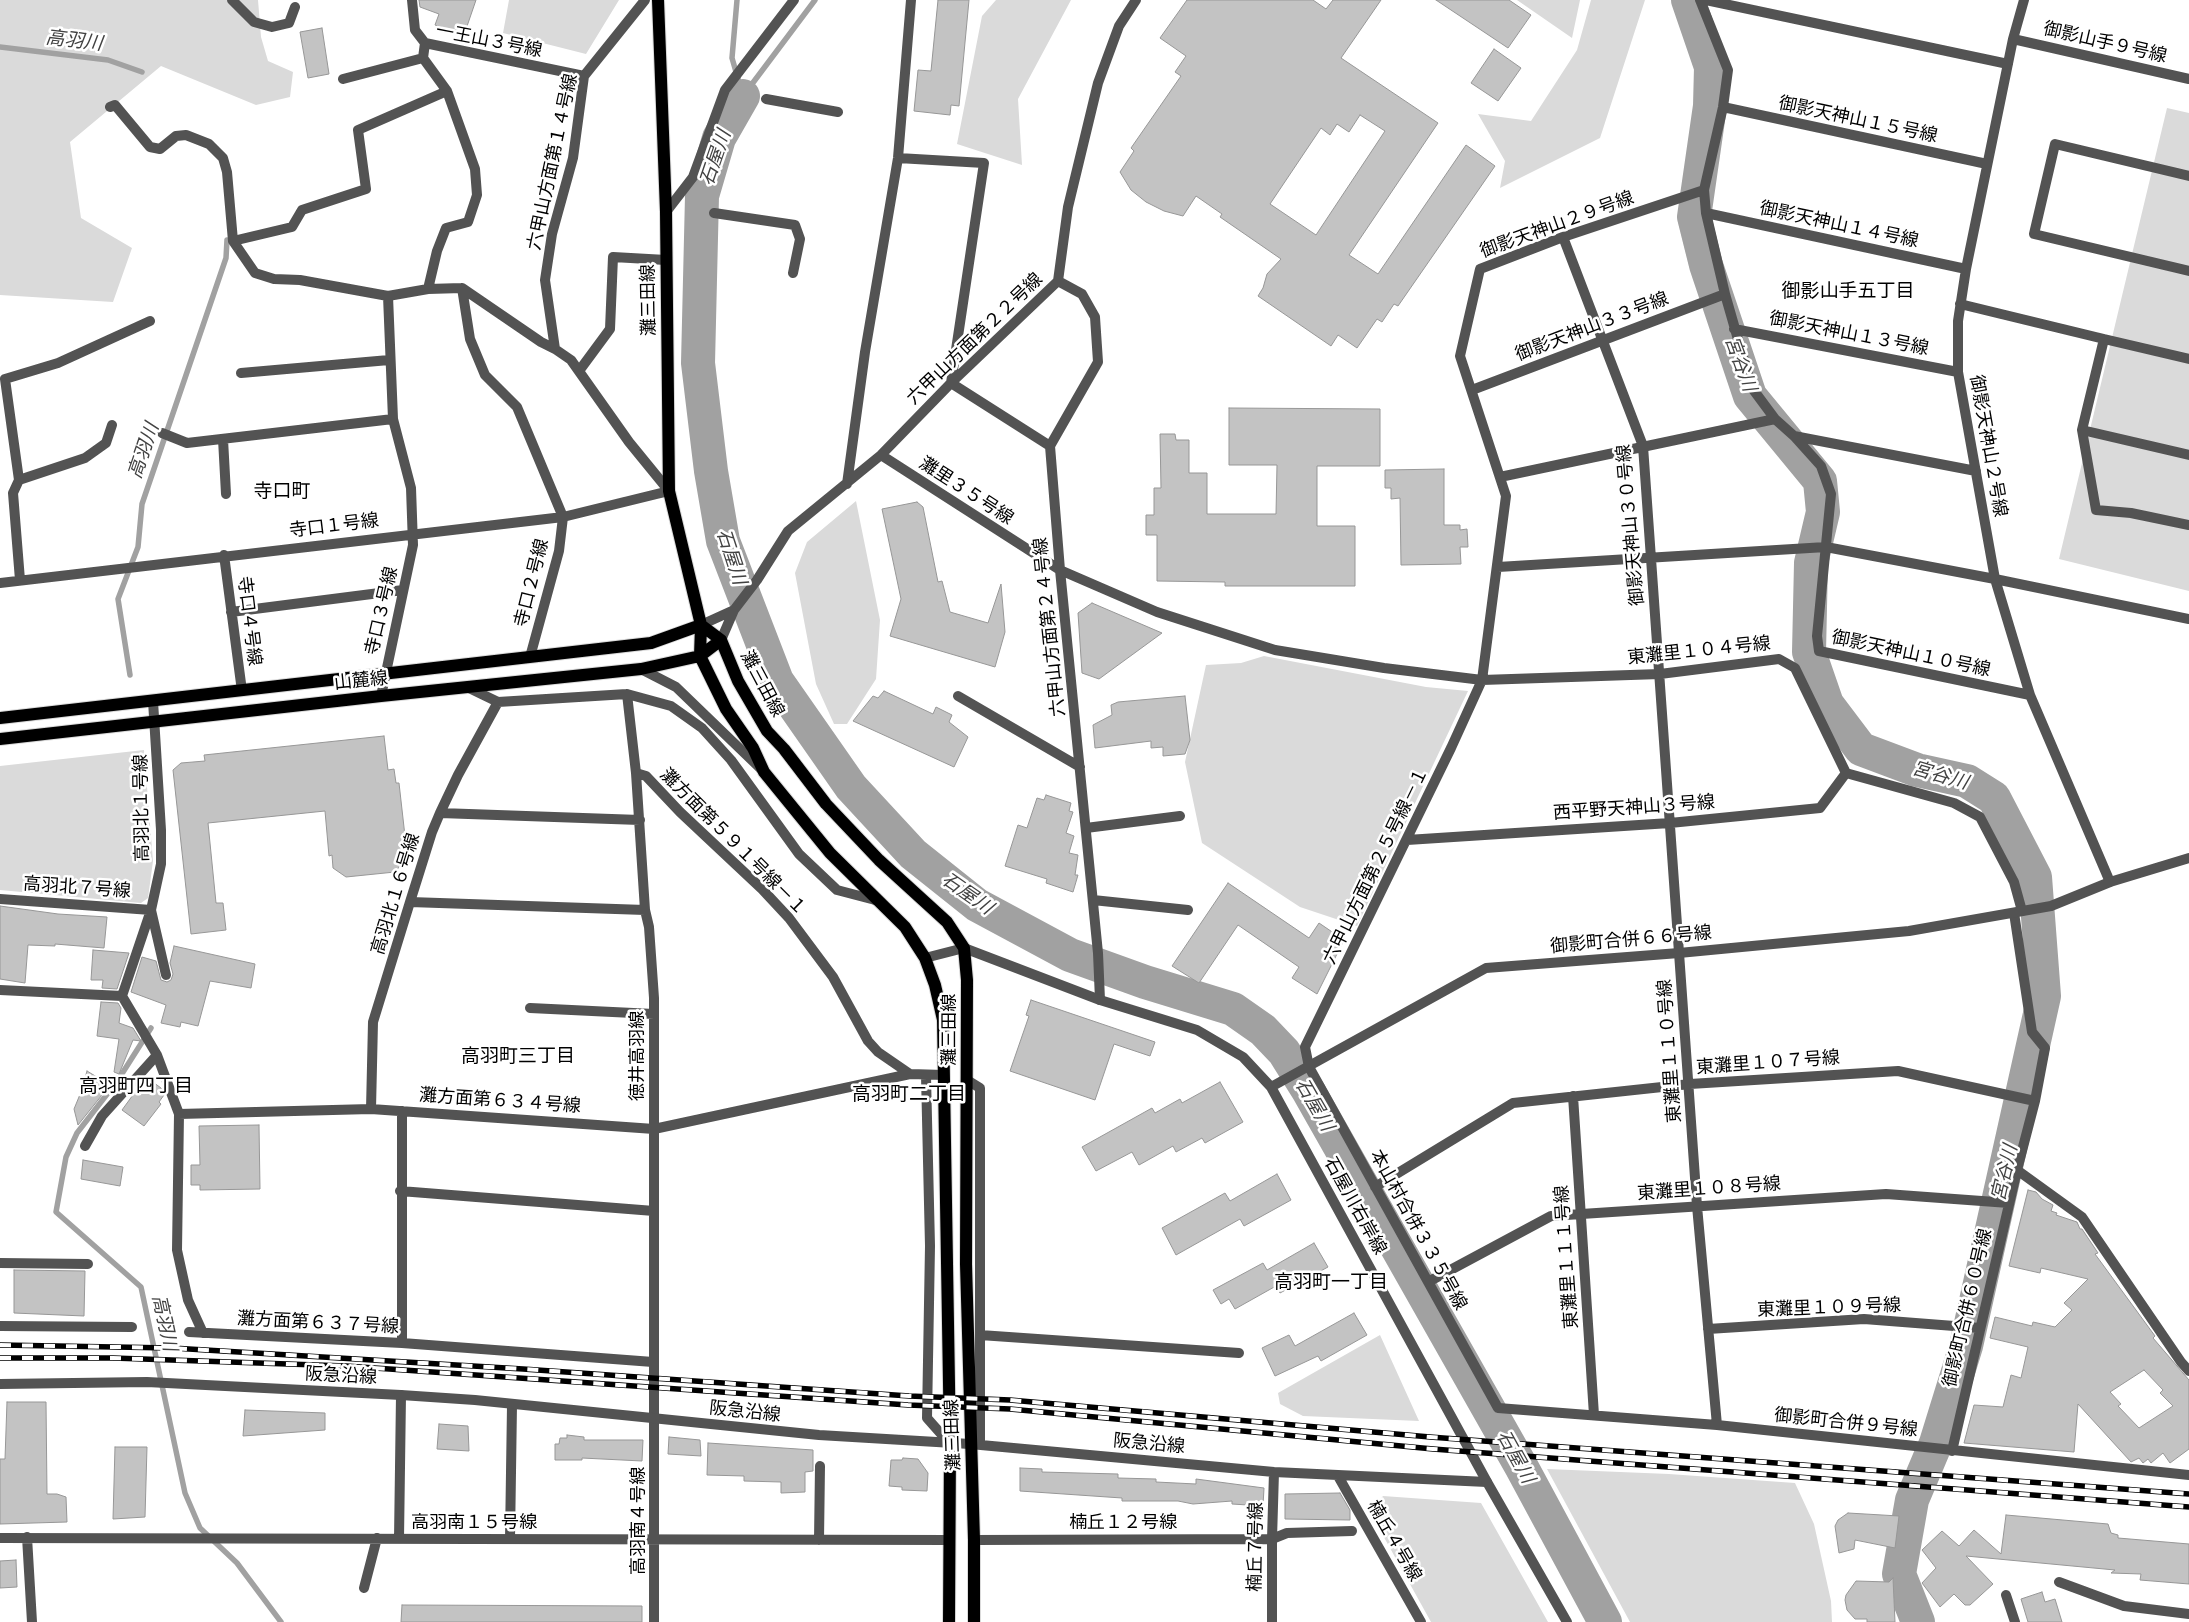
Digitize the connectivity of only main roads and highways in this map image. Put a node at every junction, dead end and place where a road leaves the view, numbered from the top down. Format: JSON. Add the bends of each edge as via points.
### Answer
{"nodes":[{"id":1,"x":658,"y":0,"type":"edge"},
{"id":2,"x":701,"y":625,"type":"junction"},
{"id":3,"x":720,"y":640,"type":"junction"},
{"id":4,"x":700,"y":656,"type":"junction"},
{"id":5,"x":0,"y":718,"type":"edge"},
{"id":6,"x":0,"y":739,"type":"edge"},
{"id":7,"x":949,"y":1622,"type":"edge"},
{"id":8,"x":974,"y":1622,"type":"edge"}],
"edges":[{"from":1,"to":2,"type":"main road","name":"灘三田線","via":[[666,212],[669,491]]},
{"from":2,"to":3,"type":"main road","name":"灘三田線"},
{"from":2,"to":4,"type":"main road","name":"灘三田線"},
{"from":2,"to":5,"type":"main road","name":"山麓線","via":[[651,643]]},
{"from":3,"to":4,"type":"main road","name":"山麓線"},
{"from":3,"to":8,"type":"main road","name":"灘三田線","via":[[738,681],[767,731],[826,804],[879,860],[947,922],[964,948],[967,980],[966,1264],[975,1445]]},
{"from":4,"to":6,"type":"main road","name":"山麓線","via":[[641,669]]},
{"from":4,"to":7,"type":"main road","name":"灘三田線","via":[[726,709],[753,748],[764,772],[816,838],[905,927],[925,958],[936,985],[943,1020],[950,1444]]}]}
